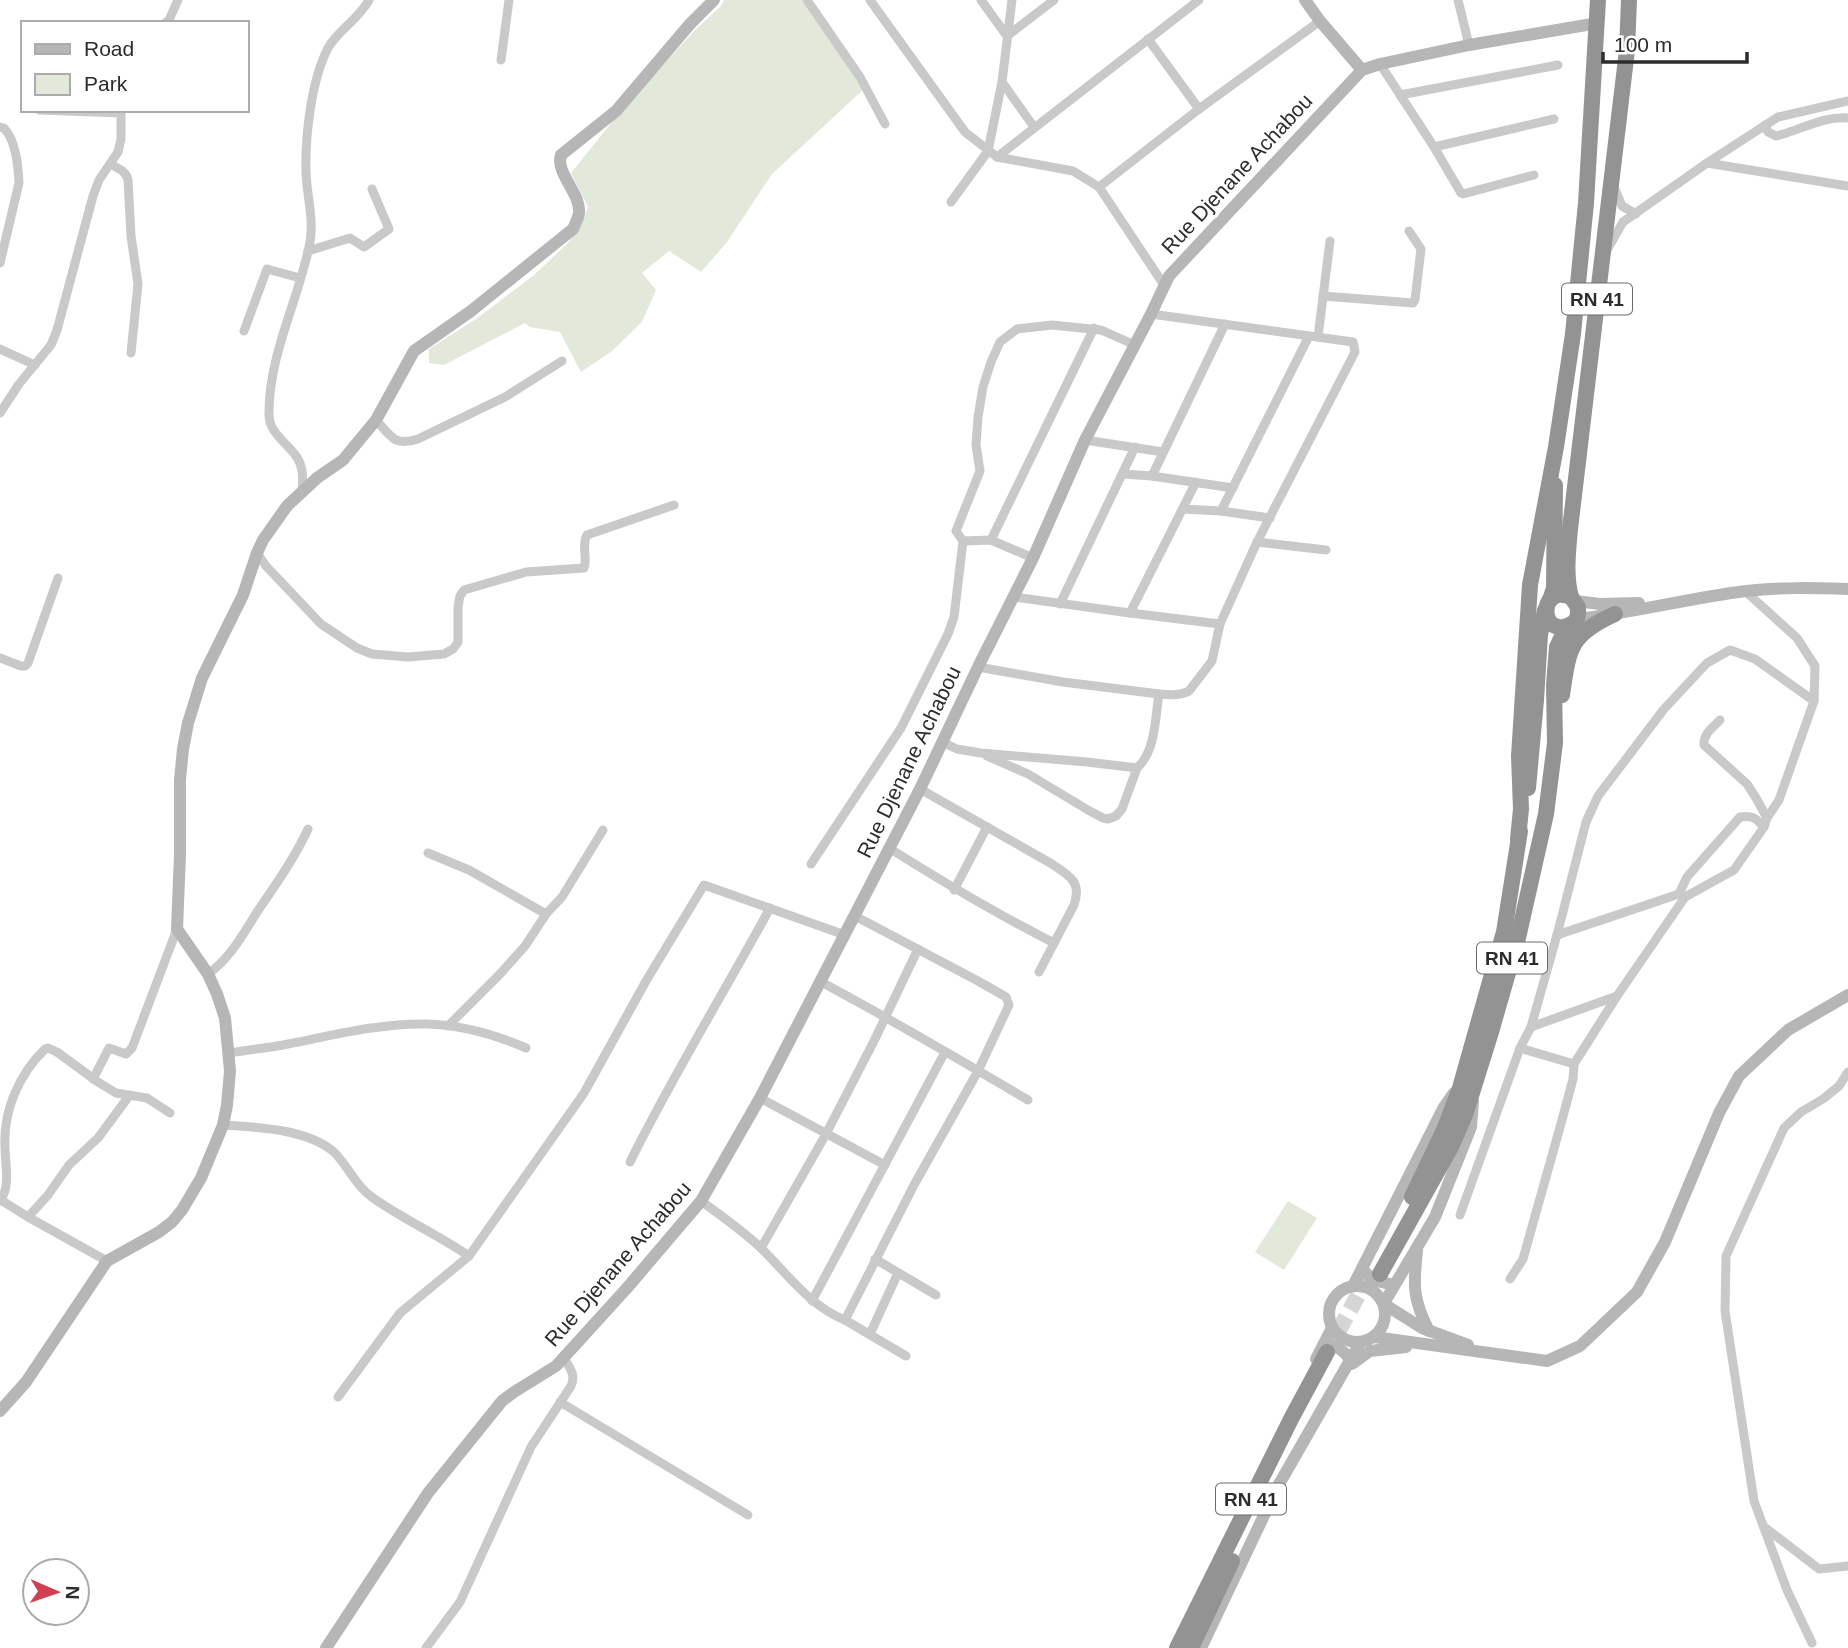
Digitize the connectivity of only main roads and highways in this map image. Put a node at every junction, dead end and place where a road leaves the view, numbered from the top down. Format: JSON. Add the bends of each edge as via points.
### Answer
{"nodes":[{"id":1,"x":1598,"y":0,"type":"edge"},
{"id":2,"x":1629,"y":0,"type":"edge"},
{"id":3,"x":1556,"y":447,"type":"junction"},
{"id":4,"x":1573,"y":599,"type":"junction"},
{"id":5,"x":1548,"y":605,"type":"junction"},
{"id":6,"x":1615,"y":614,"type":"road end"},
{"id":7,"x":1575,"y":621,"type":"junction"},
{"id":8,"x":1555,"y":743,"type":"junction"},
{"id":9,"x":1518,"y":839,"type":"junction"},
{"id":10,"x":1468,"y":1086,"type":"junction"},
{"id":11,"x":1372,"y":1270,"type":"tunnel mouth"},
{"id":12,"x":1177,"y":1648,"type":"edge"},
{"id":13,"x":1191,"y":1648,"type":"edge"}],
"edges":[{"from":1,"to":3,"type":"highway","number":"RN 41","via":[[1586,203]]},
{"from":2,"to":4,"type":"highway","number":"RN 41","via":[[1627,50],[1570,529],[1568,585]]},
{"from":3,"to":5,"type":"highway","number":"RN 41","via":[[1554,588]]},
{"from":3,"to":9,"type":"highway","via":[[1530,585]]},
{"from":4,"to":5,"type":"highway","via":[[1560,595]]},
{"from":4,"to":7,"type":"highway","number":"RN 41","via":[[1578,607]]},
{"from":5,"to":7,"type":"highway","via":[[1548,620],[1557,627]]},
{"from":5,"to":9,"type":"highway","number":"RN 41","via":[[1540,635],[1530,770]]},
{"from":6,"to":8,"type":"highway","via":[[1593,624],[1574,643]]},
{"from":7,"to":8,"type":"highway","number":"RN 41","via":[[1557,647]]},
{"from":8,"to":10,"type":"highway","number":"RN 41","via":[[1546,814],[1518,938]]},
{"from":9,"to":10,"type":"highway","number":"RN 41","via":[[1504,932]]},
{"from":10,"to":11,"type":"highway","number":"RN 41","via":[[1465,1115],[1451,1147]]},
{"from":12,"to":13,"type":"highway","number":"RN 41","via":[[1285,1431],[1337,1356],[1266,1488]]}]}
